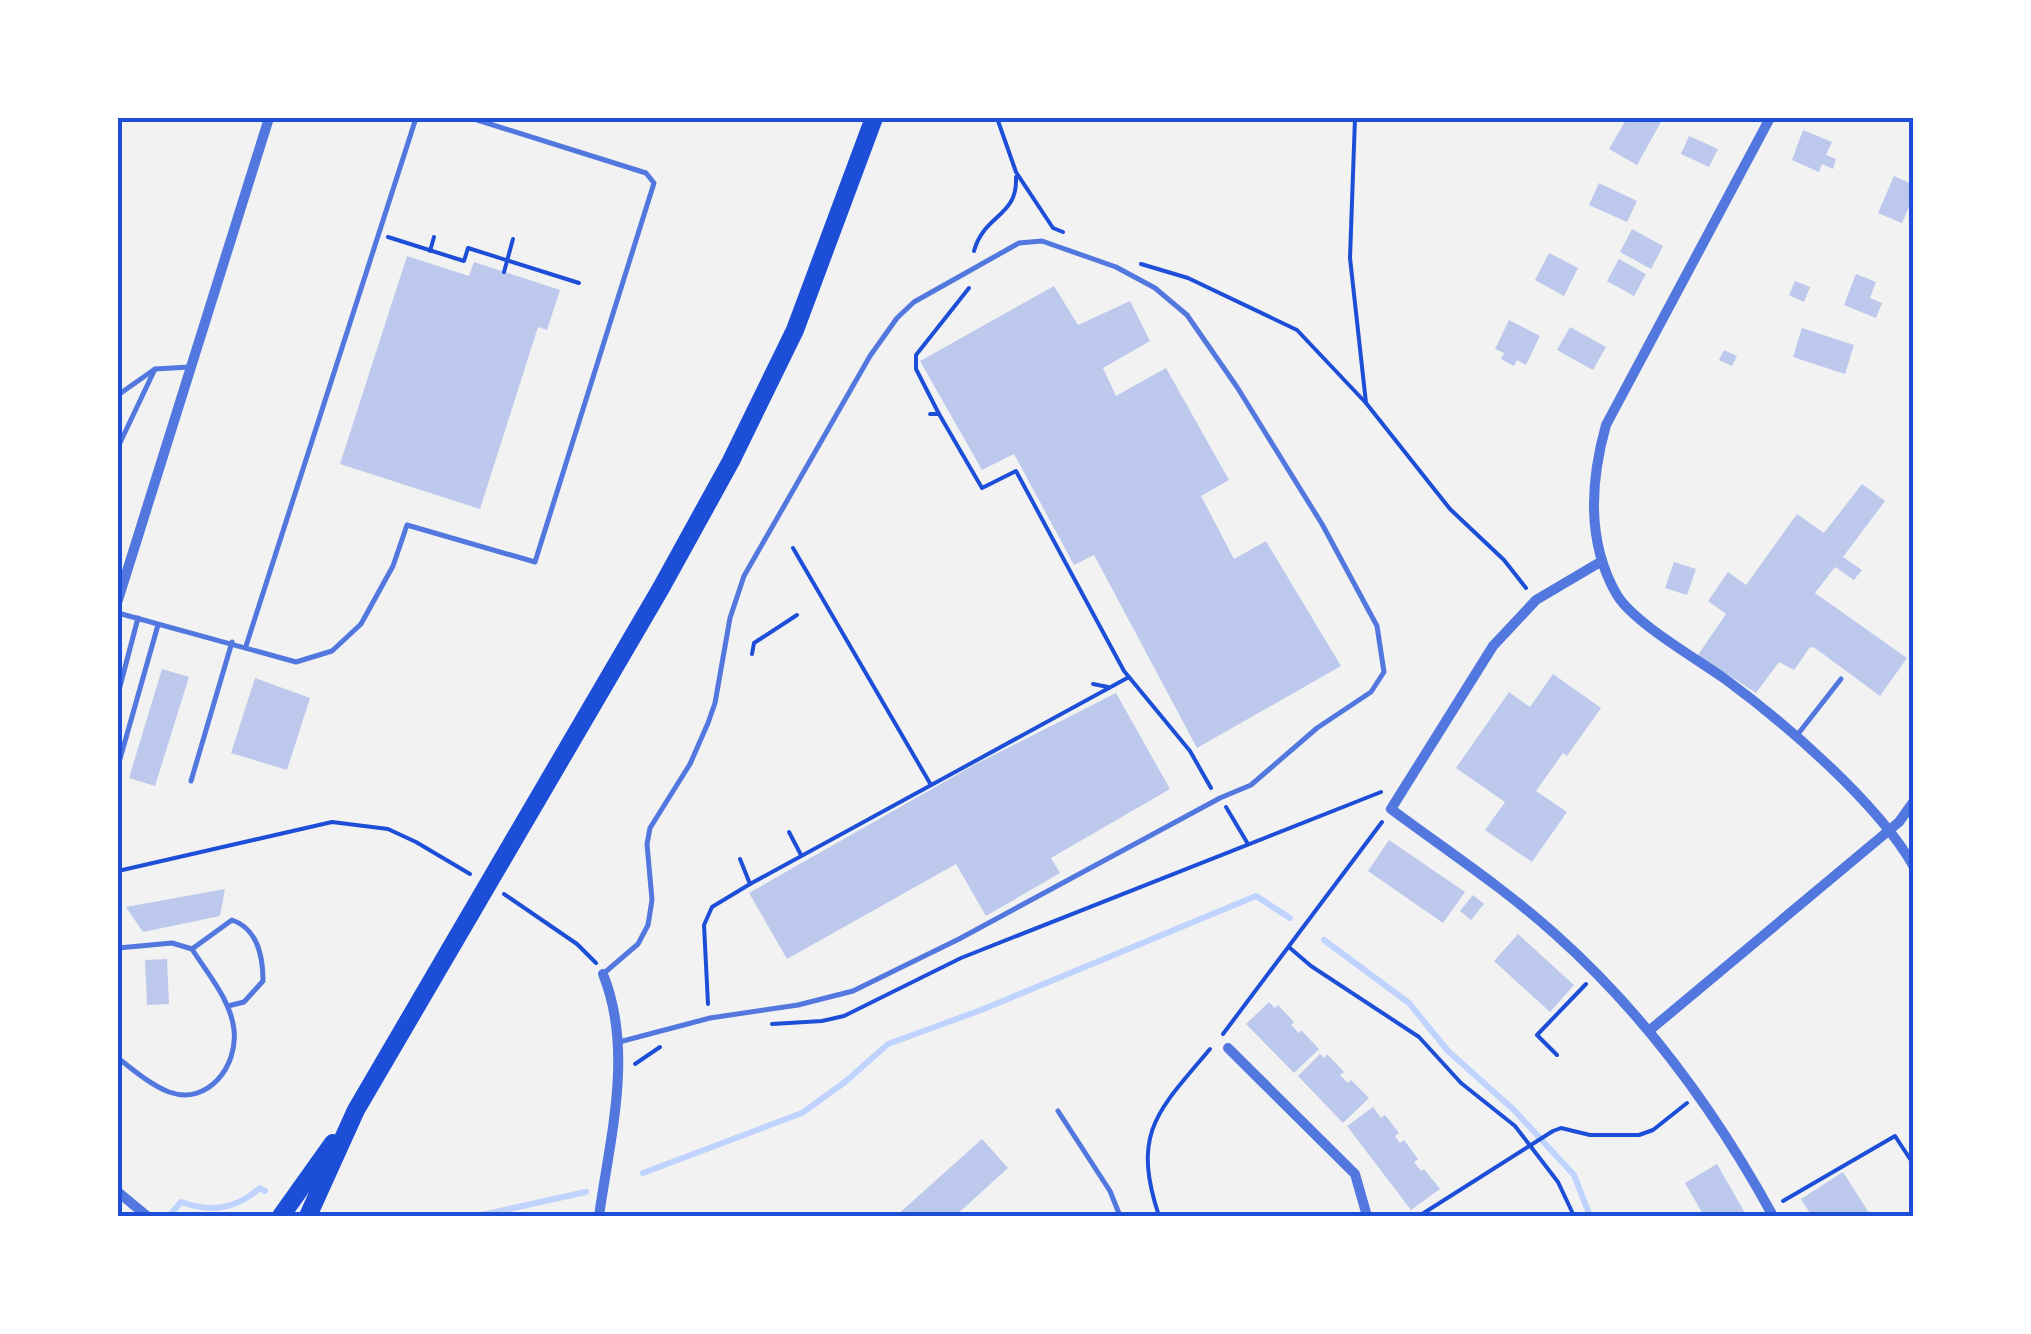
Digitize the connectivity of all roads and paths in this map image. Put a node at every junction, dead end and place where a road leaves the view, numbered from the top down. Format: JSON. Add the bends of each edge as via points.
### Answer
{"nodes":[{"id":1,"x":269,"y":118,"type":"edge"},
{"id":2,"x":416,"y":118,"type":"edge"},
{"id":3,"x":471,"y":118,"type":"edge"},
{"id":4,"x":874,"y":118,"type":"edge"},
{"id":5,"x":997,"y":118,"type":"edge"},
{"id":6,"x":1355,"y":118,"type":"edge"},
{"id":7,"x":1770,"y":118,"type":"edge"},
{"id":8,"x":378,"y":234,"type":"junction"},
{"id":9,"x":1071,"y":236,"type":"dead end"},
{"id":10,"x":434,"y":238,"type":"dead end"},
{"id":11,"x":513,"y":239,"type":"dead end"},
{"id":12,"x":430,"y":251,"type":"junction"},
{"id":13,"x":508,"y":259,"type":"junction"},
{"id":14,"x":1139,"y":263,"type":"dead end"},
{"id":15,"x":504,"y":272,"type":"dead end"},
{"id":16,"x":579,"y":282,"type":"dead end"},
{"id":17,"x":190,"y":367,"type":"junction"},
{"id":18,"x":155,"y":369,"type":"junction"},
{"id":19,"x":118,"y":396,"type":"edge"},
{"id":20,"x":1366,"y":402,"type":"junction"},
{"id":21,"x":930,"y":414,"type":"dead end"},
{"id":22,"x":118,"y":447,"type":"edge"},
{"id":23,"x":793,"y":548,"type":"dead end"},
{"id":24,"x":1602,"y":561,"type":"junction"},
{"id":25,"x":118,"y":600,"type":"edge"},
{"id":26,"x":1536,"y":600,"type":"junction"},
{"id":27,"x":118,"y":613,"type":"edge"},
{"id":28,"x":797,"y":615,"type":"dead end"},
{"id":29,"x":138,"y":618,"type":"junction"},
{"id":30,"x":158,"y":624,"type":"junction"},
{"id":31,"x":232,"y":642,"type":"junction"},
{"id":32,"x":246,"y":646,"type":"junction"},
{"id":33,"x":752,"y":654,"type":"dead end"},
{"id":34,"x":1129,"y":676,"type":"junction"},
{"id":35,"x":1841,"y":680,"type":"dead end"},
{"id":36,"x":1093,"y":684,"type":"dead end"},
{"id":37,"x":1109,"y":687,"type":"junction"},
{"id":38,"x":118,"y":694,"type":"edge"},
{"id":39,"x":1045,"y":710,"type":"dead end"},
{"id":40,"x":1050,"y":720,"type":"junction"},
{"id":41,"x":1796,"y":737,"type":"junction"},
{"id":42,"x":1000,"y":739,"type":"dead end"},
{"id":43,"x":1004,"y":745,"type":"junction"},
{"id":44,"x":950,"y":764,"type":"dead end"},
{"id":45,"x":118,"y":766,"type":"edge"},
{"id":46,"x":952,"y":774,"type":"junction"},
{"id":47,"x":191,"y":781,"type":"dead end"},
{"id":48,"x":930,"y":785,"type":"junction"},
{"id":49,"x":1406,"y":788,"type":"junction"},
{"id":50,"x":897,"y":792,"type":"dead end"},
{"id":51,"x":118,"y":797,"type":"edge"},
{"id":52,"x":1220,"y":798,"type":"junction"},
{"id":53,"x":906,"y":799,"type":"junction"},
{"id":54,"x":1914,"y":800,"type":"edge"},
{"id":55,"x":118,"y":808,"type":"edge"},
{"id":56,"x":1392,"y":809,"type":"junction"},
{"id":57,"x":846,"y":822,"type":"dead end"},
{"id":58,"x":1888,"y":830,"type":"junction"},
{"id":59,"x":847,"y":831,"type":"junction"},
{"id":60,"x":789,"y":832,"type":"dead end"},
{"id":61,"x":1248,"y":844,"type":"junction"},
{"id":62,"x":434,"y":852,"type":"dead end"},
{"id":63,"x":802,"y":856,"type":"junction"},
{"id":64,"x":740,"y":860,"type":"dead end"},
{"id":65,"x":1914,"y":867,"type":"edge"},
{"id":66,"x":118,"y":871,"type":"edge"},
{"id":67,"x":750,"y":884,"type":"junction"},
{"id":68,"x":535,"y":913,"type":"dead end"},
{"id":69,"x":118,"y":948,"type":"edge"},
{"id":70,"x":192,"y":948,"type":"junction"},
{"id":71,"x":1290,"y":948,"type":"junction"},
{"id":72,"x":604,"y":974,"type":"junction"},
{"id":73,"x":1597,"y":974,"type":"junction"},
{"id":74,"x":228,"y":1006,"type":"junction"},
{"id":75,"x":710,"y":1018,"type":"junction"},
{"id":76,"x":760,"y":1025,"type":"dead end"},
{"id":77,"x":1650,"y":1030,"type":"junction"},
{"id":78,"x":619,"y":1042,"type":"junction"},
{"id":79,"x":664,"y":1045,"type":"dead end"},
{"id":80,"x":1228,"y":1048,"type":"dead end"},
{"id":81,"x":1558,"y":1055,"type":"dead end"},
{"id":82,"x":118,"y":1058,"type":"edge"},
{"id":83,"x":633,"y":1065,"type":"dead end"},
{"id":84,"x":1699,"y":1095,"type":"junction"},
{"id":85,"x":356,"y":1110,"type":"junction"},
{"id":86,"x":1058,"y":1111,"type":"dead end"},
{"id":87,"x":1531,"y":1145,"type":"junction"},
{"id":88,"x":1914,"y":1165,"type":"edge"},
{"id":89,"x":118,"y":1192,"type":"edge"},
{"id":90,"x":1771,"y":1213,"type":"edge"},
{"id":91,"x":147,"y":1216,"type":"edge"},
{"id":92,"x":281,"y":1216,"type":"edge"},
{"id":93,"x":308,"y":1216,"type":"edge"},
{"id":94,"x":599,"y":1216,"type":"edge"},
{"id":95,"x":1120,"y":1216,"type":"edge"},
{"id":96,"x":1159,"y":1216,"type":"edge"},
{"id":97,"x":1367,"y":1216,"type":"edge"},
{"id":98,"x":1419,"y":1216,"type":"edge"},
{"id":99,"x":1574,"y":1216,"type":"edge"}],
"edges":[{"from":1,"to":17,"type":"street"},
{"from":2,"to":8,"type":"lane"},
{"from":3,"to":32,"type":"lane","via":[[654,182],[535,562],[406,524],[379,594],[332,652],[296,662]]},
{"from":4,"to":85,"type":"highway","via":[[795,330],[731,462]]},
{"from":5,"to":9,"type":"path","via":[[1016,172],[1053,228]]},
{"from":6,"to":20,"type":"path","via":[[1350,258]]},
{"from":7,"to":24,"type":"street","via":[[1606,425],[1595,470],[1593,524]]},
{"from":8,"to":12,"type":"path"},
{"from":8,"to":32,"type":"lane"},
{"from":10,"to":12,"type":"path"},
{"from":11,"to":13,"type":"path"},
{"from":12,"to":13,"type":"path","via":[[464,262],[468,248]]},
{"from":13,"to":15,"type":"path"},
{"from":13,"to":16,"type":"path"},
{"from":14,"to":20,"type":"path","via":[[1188,278],[1298,330]]},
{"from":17,"to":18,"type":"lane"},
{"from":17,"to":25,"type":"street"},
{"from":18,"to":19,"type":"lane"},
{"from":18,"to":22,"type":"lane"},
{"from":20,"to":26,"type":"path","via":[[1450,509]]},
{"from":21,"to":34,"type":"path","via":[[939,414],[982,488],[1016,471]]},
{"from":23,"to":48,"type":"path"},
{"from":24,"to":26,"type":"street"},
{"from":24,"to":41,"type":"street","via":[[1625,606]]},
{"from":26,"to":49,"type":"street","via":[[1493,646]]},
{"from":27,"to":29,"type":"lane"},
{"from":28,"to":33,"type":"path","via":[[754,642]]},
{"from":29,"to":30,"type":"lane"},
{"from":29,"to":38,"type":"lane"},
{"from":30,"to":31,"type":"lane"},
{"from":30,"to":45,"type":"lane"},
{"from":31,"to":32,"type":"lane"},
{"from":31,"to":47,"type":"lane"},
{"from":34,"to":37,"type":"path"},
{"from":34,"to":52,"type":"path"},
{"from":35,"to":41,"type":"lane"},
{"from":36,"to":37,"type":"path"},
{"from":37,"to":40,"type":"path"},
{"from":39,"to":40,"type":"path"},
{"from":40,"to":43,"type":"path"},
{"from":41,"to":58,"type":"street"},
{"from":42,"to":43,"type":"path"},
{"from":43,"to":46,"type":"path"},
{"from":44,"to":46,"type":"path"},
{"from":46,"to":48,"type":"path"},
{"from":48,"to":53,"type":"path"},
{"from":49,"to":56,"type":"street"},
{"from":49,"to":61,"type":"path","via":[[1394,786]]},
{"from":50,"to":53,"type":"path"},
{"from":51,"to":55,"type":"lane"},
{"from":52,"to":61,"type":"path"},
{"from":52,"to":72,"type":"lane","via":[[1251,785],[1371,692],[1384,672],[1378,626],[1282,457],[1187,315],[1116,267],[1042,241],[1019,243],[897,318],[744,576],[715,703],[690,764],[650,828],[648,926]]},
{"from":52,"to":75,"type":"lane","via":[[853,991]]},
{"from":53,"to":59,"type":"path"},
{"from":54,"to":58,"type":"street"},
{"from":56,"to":71,"type":"path"},
{"from":56,"to":73,"type":"street","via":[[1509,896]]},
{"from":57,"to":59,"type":"path"},
{"from":58,"to":65,"type":"street"},
{"from":58,"to":77,"type":"street"},
{"from":59,"to":63,"type":"path"},
{"from":60,"to":63,"type":"path"},
{"from":61,"to":76,"type":"path","via":[[962,958],[844,1016]]},
{"from":62,"to":66,"type":"path","via":[[388,829],[332,822]]},
{"from":63,"to":67,"type":"path"},
{"from":64,"to":67,"type":"path"},
{"from":67,"to":75,"type":"path","via":[[712,906],[704,925]]},
{"from":68,"to":72,"type":"path"},
{"from":69,"to":70,"type":"lane"},
{"from":70,"to":74,"type":"lane"},
{"from":70,"to":74,"type":"lane","via":[[232,920],[254,937],[263,981],[244,1002]]},
{"from":71,"to":87,"type":"path","via":[[1419,1037]]},
{"from":71,"to":96,"type":"path","via":[[1156,1116],[1146,1173]]},
{"from":72,"to":78,"type":"street"},
{"from":73,"to":77,"type":"street"},
{"from":73,"to":81,"type":"path","via":[[1538,1035]]},
{"from":74,"to":82,"type":"lane","via":[[235,1032],[230,1064],[216,1083],[194,1095],[170,1092]]},
{"from":75,"to":78,"type":"lane"},
{"from":77,"to":84,"type":"street"},
{"from":78,"to":94,"type":"street"},
{"from":79,"to":83,"type":"path"},
{"from":80,"to":97,"type":"street","via":[[1356,1174]]},
{"from":84,"to":87,"type":"path","via":[[1638,1135],[1561,1128]]},
{"from":84,"to":90,"type":"street"},
{"from":85,"to":92,"type":"highway"},
{"from":85,"to":93,"type":"highway"},
{"from":86,"to":95,"type":"lane"},
{"from":87,"to":98,"type":"path"},
{"from":87,"to":99,"type":"path"},
{"from":88,"to":90,"type":"path","via":[[1895,1136]]},
{"from":89,"to":91,"type":"street"}]}
